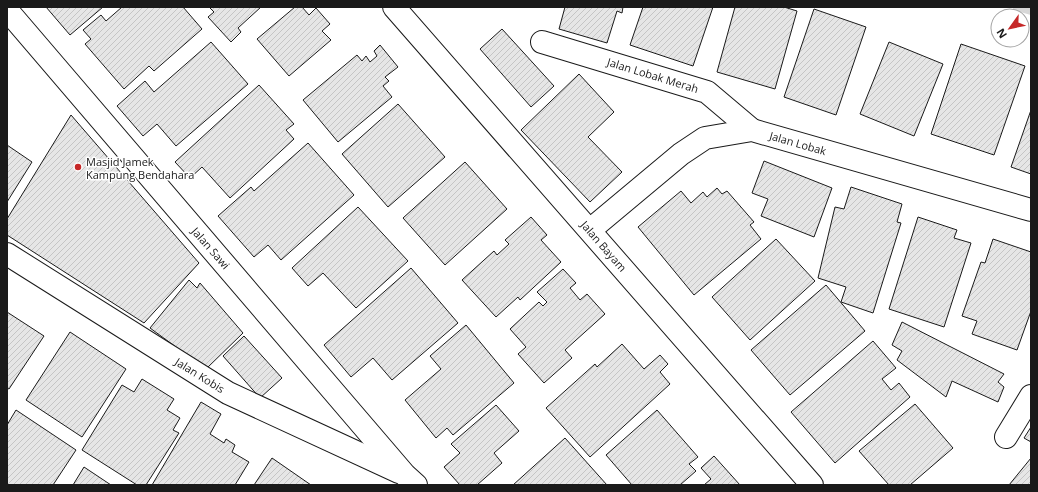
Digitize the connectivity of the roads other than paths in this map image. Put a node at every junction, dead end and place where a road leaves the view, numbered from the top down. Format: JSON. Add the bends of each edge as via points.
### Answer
{"nodes":[{"id":1,"x":394,"y":7,"type":"edge"},
{"id":2,"x":8,"y":12,"type":"edge"},
{"id":3,"x":542,"y":42,"type":"dead end"},
{"id":4,"x":752,"y":130,"type":"junction"},
{"id":5,"x":1031,"y":210,"type":"edge"},
{"id":6,"x":590,"y":230,"type":"junction"},
{"id":7,"x":7,"y":254,"type":"edge"},
{"id":8,"x":1031,"y":396,"type":"edge"},
{"id":9,"x":1006,"y":437,"type":"dead end"},
{"id":10,"x":410,"y":480,"type":"edge"},
{"id":11,"x":812,"y":485,"type":"edge"}],
"edges":[{"from":1,"to":6,"type":"street","name":"Jalan Bayam"},
{"from":2,"to":10,"type":"street","name":"Jalan Sawi"},
{"from":3,"to":4,"type":"street","name":"Jalan Lobak Merah","via":[[707,92]]},
{"from":4,"to":5,"type":"street","name":"Jalan Lobak"},
{"from":4,"to":6,"type":"street","name":"Jalan Lobak","via":[[705,138],[681,154]]},
{"from":6,"to":11,"type":"street","name":"Jalan Bayam"},
{"from":7,"to":10,"type":"street","name":"Jalan Kobis","via":[[228,393]]},
{"from":8,"to":9,"type":"street"}]}
